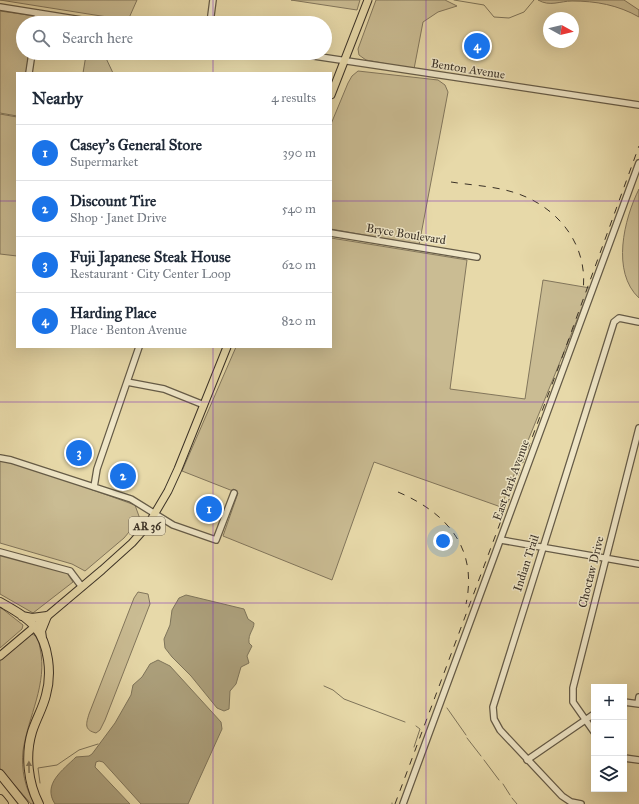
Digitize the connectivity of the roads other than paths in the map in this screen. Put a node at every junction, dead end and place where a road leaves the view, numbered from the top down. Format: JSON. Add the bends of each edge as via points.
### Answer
{"nodes":[{"id":1,"x":213,"y":0,"type":"edge"},
{"id":2,"x":368,"y":0,"type":"edge"},
{"id":3,"x":0,"y":7,"type":"edge"},
{"id":4,"x":38,"y":13,"type":"junction"},
{"id":5,"x":37,"y":16,"type":"edge"},
{"id":6,"x":57,"y":16,"type":"edge"},
{"id":7,"x":211,"y":16,"type":"edge"},
{"id":8,"x":332,"y":59,"type":"edge"},
{"id":9,"x":31,"y":60,"type":"edge"},
{"id":10,"x":345,"y":61,"type":"junction"},
{"id":11,"x":29,"y":72,"type":"edge"},
{"id":12,"x":332,"y":93,"type":"edge"},
{"id":13,"x":639,"y":105,"type":"edge"},
{"id":14,"x":639,"y":163,"type":"edge"},
{"id":15,"x":332,"y":233,"type":"edge"},
{"id":16,"x":477,"y":257,"type":"dead end"},
{"id":17,"x":639,"y":322,"type":"edge"},
{"id":18,"x":139,"y":348,"type":"edge"},
{"id":19,"x":226,"y":348,"type":"edge"},
{"id":20,"x":127,"y":382,"type":"junction"},
{"id":21,"x":204,"y":405,"type":"junction"},
{"id":22,"x":639,"y":428,"type":"edge"},
{"id":23,"x":0,"y":458,"type":"edge"},
{"id":24,"x":94,"y":487,"type":"junction"},
{"id":25,"x":234,"y":493,"type":"dead end"},
{"id":26,"x":156,"y":514,"type":"junction"},
{"id":27,"x":501,"y":540,"type":"junction"},
{"id":28,"x":543,"y":548,"type":"junction"},
{"id":29,"x":0,"y":552,"type":"edge"},
{"id":30,"x":606,"y":559,"type":"junction"},
{"id":31,"x":639,"y":564,"type":"edge"},
{"id":32,"x":82,"y":587,"type":"junction"},
{"id":33,"x":0,"y":602,"type":"edge"},
{"id":34,"x":22,"y":616,"type":"junction"},
{"id":35,"x":47,"y":616,"type":"junction"},
{"id":36,"x":35,"y":627,"type":"junction"},
{"id":37,"x":42,"y":639,"type":"junction"},
{"id":38,"x":0,"y":656,"type":"edge"},
{"id":39,"x":639,"y":697,"type":"edge"},
{"id":40,"x":627,"y":702,"type":"edge"},
{"id":41,"x":638,"y":704,"type":"edge"},
{"id":42,"x":591,"y":716,"type":"edge"},
{"id":43,"x":585,"y":720,"type":"junction"},
{"id":44,"x":591,"y":728,"type":"edge"},
{"id":45,"x":627,"y":758,"type":"edge"},
{"id":46,"x":527,"y":760,"type":"junction"},
{"id":47,"x":639,"y":760,"type":"edge"},
{"id":48,"x":0,"y":774,"type":"edge"},
{"id":49,"x":0,"y":799,"type":"edge"},
{"id":50,"x":4,"y":804,"type":"edge"},
{"id":51,"x":24,"y":804,"type":"edge"},
{"id":52,"x":39,"y":804,"type":"edge"},
{"id":53,"x":403,"y":804,"type":"edge"},
{"id":54,"x":581,"y":804,"type":"edge"}],
"edges":[{"from":1,"to":7,"type":"street"},
{"from":2,"to":10,"type":"main road"},
{"from":3,"to":4,"type":"street"},
{"from":4,"to":5,"type":"street"},
{"from":4,"to":6,"type":"street"},
{"from":8,"to":10,"type":"street","name":"Benton Avenue"},
{"from":9,"to":11,"type":"street"},
{"from":10,"to":12,"type":"main road"},
{"from":10,"to":13,"type":"street","name":"Benton Avenue"},
{"from":14,"to":27,"type":"street","name":"East Park Avenue"},
{"from":15,"to":16,"type":"street","name":"Bryce Boulevard"},
{"from":17,"to":28,"type":"street","name":"Indian Trail","via":[[619,318],[614,322]]},
{"from":18,"to":20,"type":"street"},
{"from":19,"to":21,"type":"main road","number":"AR 36"},
{"from":20,"to":21,"type":"street","via":[[164,388]]},
{"from":20,"to":24,"type":"street","via":[[97,469]]},
{"from":21,"to":26,"type":"main road","number":"AR 36"},
{"from":22,"to":30,"type":"street","name":"Choctaw Drive"},
{"from":23,"to":24,"type":"street"},
{"from":24,"to":26,"type":"street","via":[[131,499]]},
{"from":25,"to":26,"type":"street","via":[[216,540],[173,525]]},
{"from":26,"to":32,"type":"main road","number":"AR 36","via":[[132,543]]},
{"from":27,"to":28,"type":"street"},
{"from":27,"to":53,"type":"street","name":"East Park Avenue"},
{"from":28,"to":30,"type":"street"},
{"from":28,"to":46,"type":"street","name":"Indian Trail","via":[[493,707],[496,725]]},
{"from":29,"to":32,"type":"street","via":[[70,571]]},
{"from":30,"to":31,"type":"street"},
{"from":30,"to":43,"type":"street","name":"Choctaw Drive","via":[[573,688],[573,702]]},
{"from":32,"to":35,"type":"main road","number":"AR 36"},
{"from":33,"to":34,"type":"highway"},
{"from":34,"to":35,"type":"highway"},
{"from":34,"to":36,"type":"highway"},
{"from":35,"to":36,"type":"main road","number":"AR 36"},
{"from":35,"to":37,"type":"highway","via":[[41,631]]},
{"from":36,"to":37,"type":"highway"},
{"from":36,"to":38,"type":"main road","number":"AR 36"},
{"from":52,"to":37,"type":"highway","one_way":true,"via":[[29,772],[29,750],[32,733],[47,694],[49,678],[48,659]]},
{"from":39,"to":41,"type":"street"},
{"from":40,"to":41,"type":"street"},
{"from":42,"to":43,"type":"street"},
{"from":43,"to":44,"type":"street","name":"Choctaw Drive"},
{"from":43,"to":46,"type":"street"},
{"from":45,"to":47,"type":"street"},
{"from":46,"to":54,"type":"street","name":"Indian Trail","via":[[564,799]]},
{"from":48,"to":51,"type":"highway"},
{"from":49,"to":50,"type":"highway"}]}
